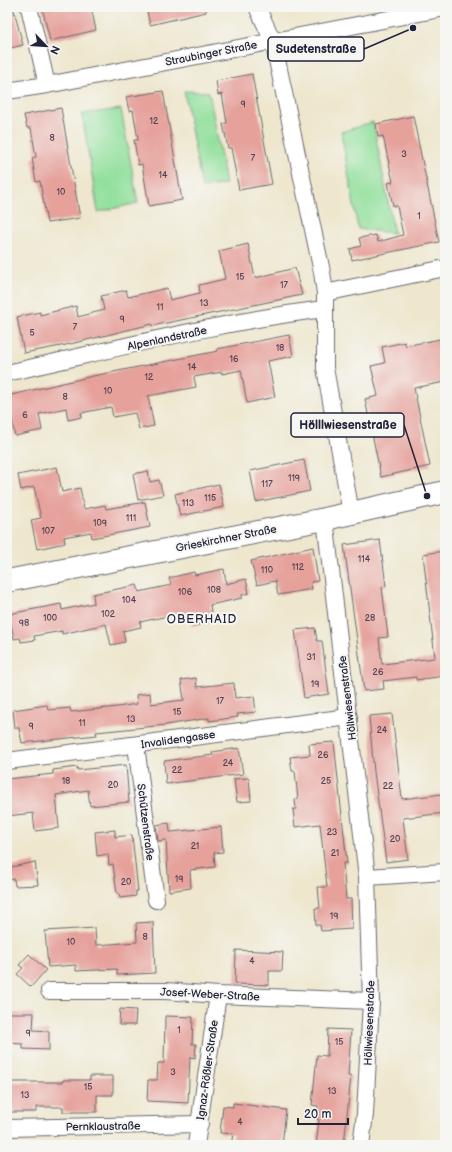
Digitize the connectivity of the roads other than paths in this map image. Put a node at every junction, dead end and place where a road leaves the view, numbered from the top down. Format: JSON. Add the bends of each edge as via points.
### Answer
{"nodes":[{"id":1,"x":29,"y":7,"type":"edge"},
{"id":2,"x":257,"y":7,"type":"edge"},
{"id":3,"x":445,"y":8,"type":"edge"},
{"id":4,"x":273,"y":41,"type":"junction"},
{"id":5,"x":47,"y":85,"type":"junction"},
{"id":6,"x":7,"y":91,"type":"edge"},
{"id":7,"x":445,"y":268,"type":"edge"},
{"id":8,"x":325,"y":293,"type":"junction"},
{"id":9,"x":324,"y":309,"type":"junction"},
{"id":10,"x":11,"y":372,"type":"dead end"},
{"id":11,"x":445,"y":492,"type":"edge"},
{"id":12,"x":351,"y":513,"type":"junction"},
{"id":13,"x":325,"y":519,"type":"junction"},
{"id":14,"x":7,"y":581,"type":"edge"},
{"id":15,"x":350,"y":717,"type":"junction"},
{"id":16,"x":136,"y":745,"type":"junction"},
{"id":17,"x":7,"y":762,"type":"edge"},
{"id":18,"x":445,"y":872,"type":"edge"},
{"id":19,"x":367,"y":877,"type":"junction"},
{"id":20,"x":156,"y":900,"type":"dead end"},
{"id":21,"x":49,"y":991,"type":"dead end"},
{"id":22,"x":218,"y":995,"type":"junction"},
{"id":23,"x":371,"y":1001,"type":"junction"},
{"id":24,"x":200,"y":1124,"type":"junction"},
{"id":25,"x":7,"y":1128,"type":"edge"},
{"id":26,"x":196,"y":1145,"type":"edge"},
{"id":27,"x":361,"y":1145,"type":"edge"}],
"edges":[{"from":1,"to":5,"type":"street"},
{"from":2,"to":4,"type":"street"},
{"from":3,"to":4,"type":"street","name":"Straubinger Straße"},
{"from":4,"to":5,"type":"street","name":"Straubinger Straße"},
{"from":4,"to":8,"type":"street"},
{"from":5,"to":6,"type":"street","name":"Straubinger Straße"},
{"from":7,"to":8,"type":"street"},
{"from":8,"to":9,"type":"street"},
{"from":9,"to":10,"type":"street","name":"Alpenlandstraße","via":[[175,336]]},
{"from":9,"to":12,"type":"street","via":[[325,368]]},
{"from":11,"to":12,"type":"main road","name":"Grieskirchner Straße"},
{"from":12,"to":13,"type":"main road","name":"Grieskirchner Straße"},
{"from":13,"to":14,"type":"main road","name":"Grieskirchner Straße"},
{"from":13,"to":15,"type":"street","name":"Höllwiesenstraße"},
{"from":15,"to":16,"type":"street","name":"Invalidengasse"},
{"from":15,"to":19,"type":"street","name":"Höllwiesenstraße"},
{"from":16,"to":17,"type":"street","name":"Invalidengasse"},
{"from":16,"to":20,"type":"street","name":"Schützenstraße"},
{"from":18,"to":19,"type":"street"},
{"from":19,"to":23,"type":"street","name":"Höllwiesenstraße"},
{"from":21,"to":22,"type":"street","name":"Josef-Weber-Straße","via":[[166,991]]},
{"from":22,"to":23,"type":"street","name":"Josef-Weber-Straße"},
{"from":22,"to":24,"type":"street","name":"Ignaz-Rößler-Straße"},
{"from":23,"to":27,"type":"street","name":"Höllwiesenstraße"},
{"from":24,"to":25,"type":"street","name":"Pernklaustraße"},
{"from":24,"to":26,"type":"street","name":"Ignaz-Rößler-Straße"}]}
